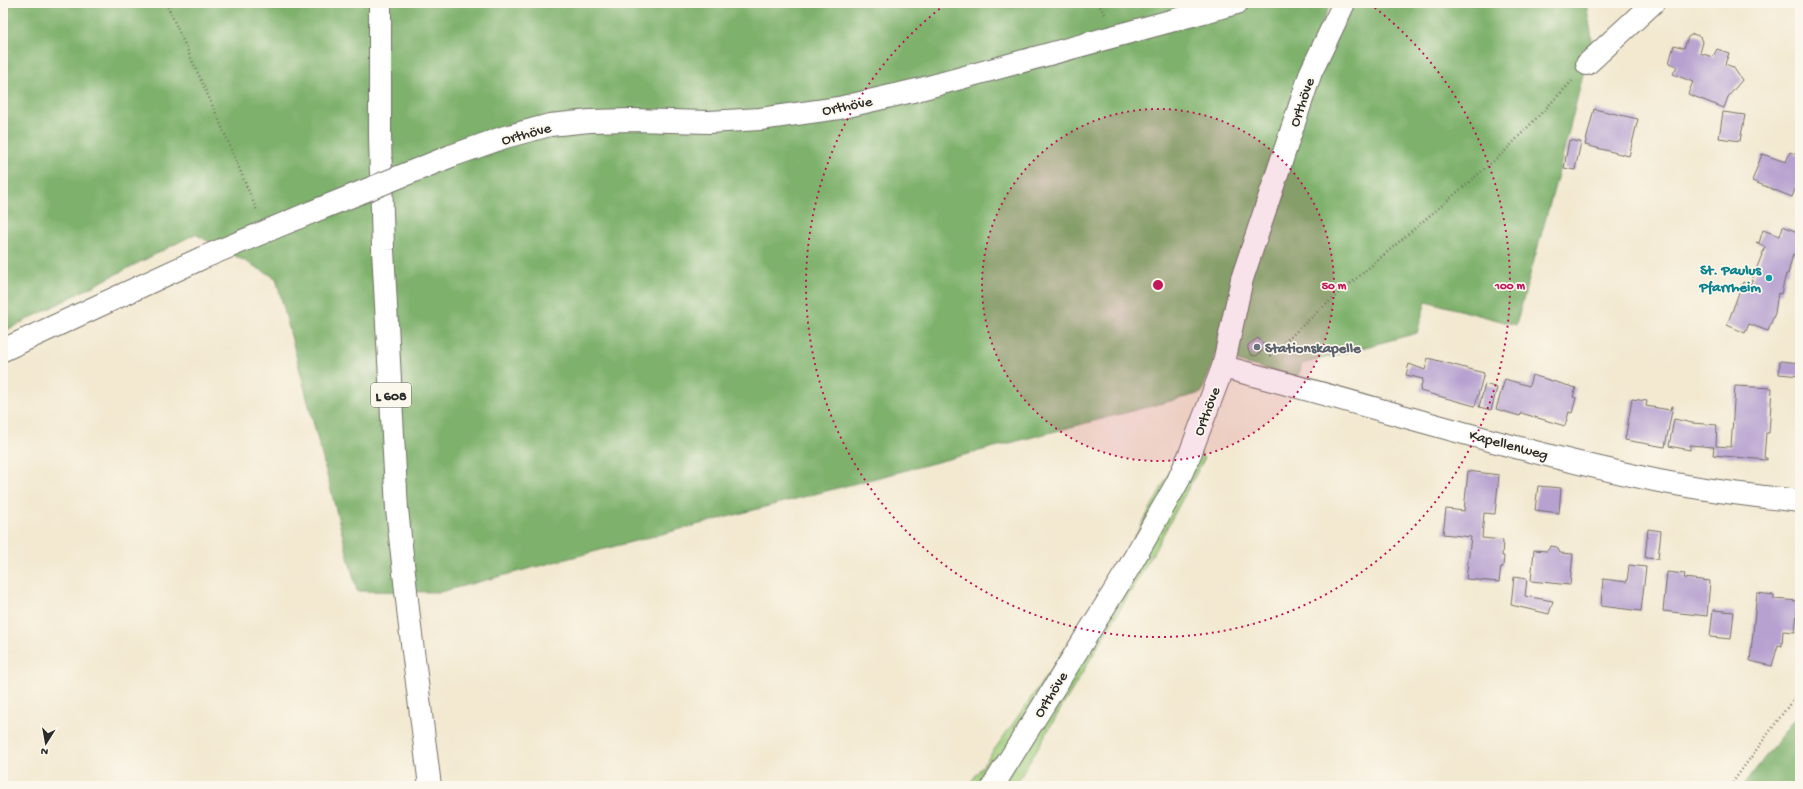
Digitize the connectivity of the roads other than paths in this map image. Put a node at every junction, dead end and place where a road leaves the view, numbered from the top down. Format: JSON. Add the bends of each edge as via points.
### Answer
{"nodes":[{"id":1,"x":380,"y":3,"type":"edge"},
{"id":2,"x":1237,"y":3,"type":"edge"},
{"id":3,"x":1344,"y":3,"type":"edge"},
{"id":4,"x":1653,"y":3,"type":"edge"},
{"id":5,"x":1588,"y":64,"type":"road end"},
{"id":6,"x":3,"y":350,"type":"edge"},
{"id":7,"x":1223,"y":367,"type":"junction"},
{"id":8,"x":1800,"y":501,"type":"edge"},
{"id":9,"x":430,"y":786,"type":"edge"},
{"id":10,"x":993,"y":786,"type":"edge"}],
"edges":[{"from":1,"to":9,"type":"street","number":"L 608","via":[[383,250],[397,509]]},
{"from":2,"to":6,"type":"street","name":"Orthöve","bridge":true,"via":[[917,90],[839,108],[760,119],[709,122],[590,121],[550,125],[505,137],[451,156],[202,258]]},
{"from":3,"to":7,"type":"street","name":"Orthöve","via":[[1311,72],[1244,271]]},
{"from":4,"to":5,"type":"street"},
{"from":7,"to":8,"type":"street","name":"Kapellenweg","via":[[1527,449],[1652,479],[1735,494]]},
{"from":7,"to":10,"type":"street","name":"Orthöve","via":[[1190,454],[1161,512]]}]}
